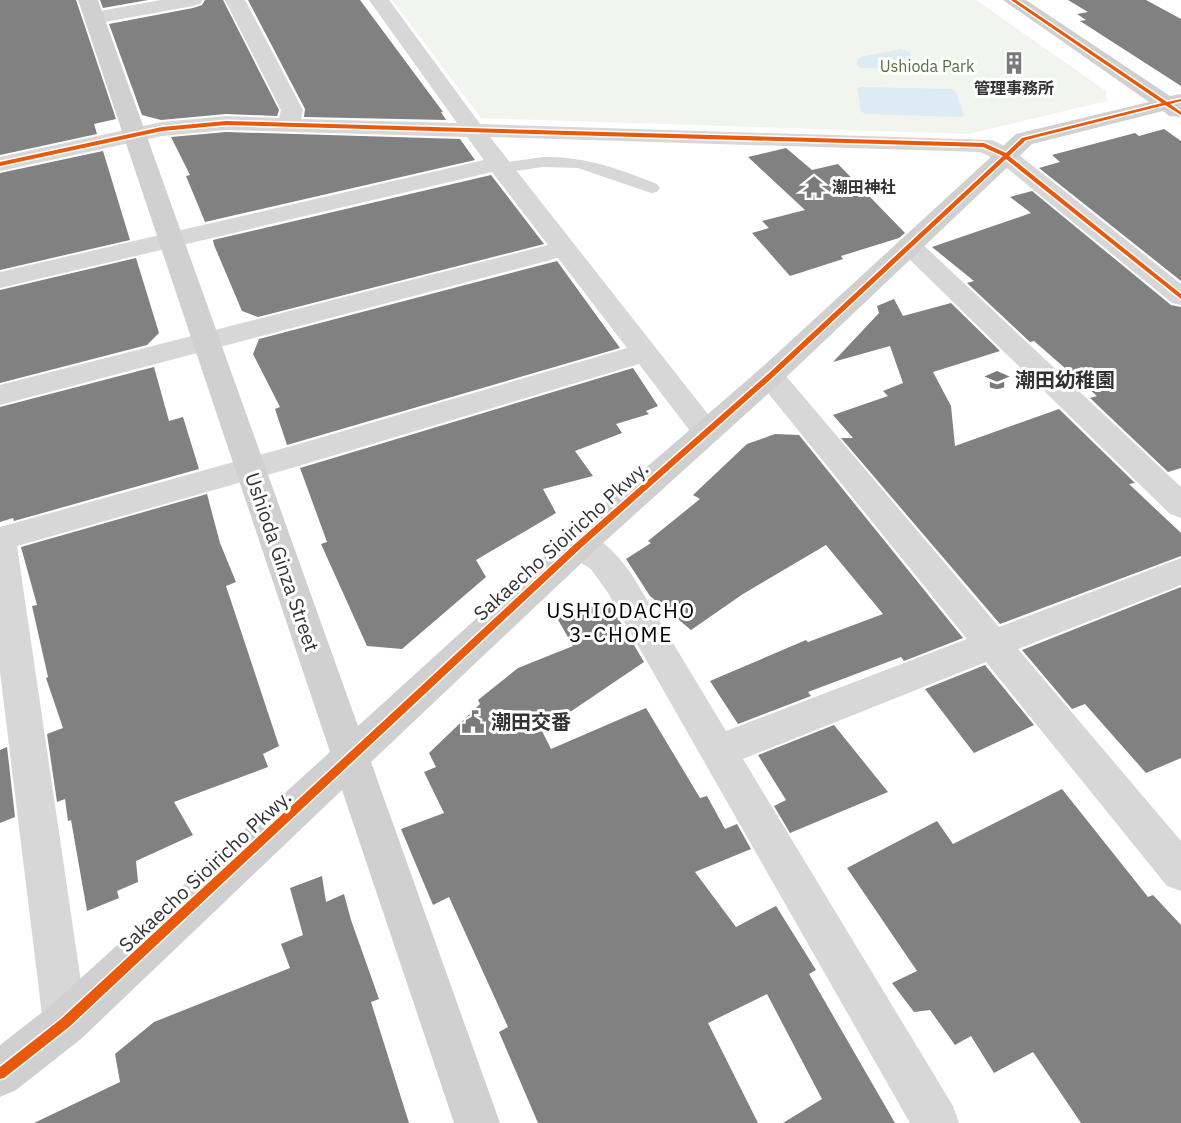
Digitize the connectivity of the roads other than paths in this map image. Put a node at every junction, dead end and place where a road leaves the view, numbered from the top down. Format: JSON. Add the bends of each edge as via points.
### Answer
{"nodes":[{"id":1,"x":193,"y":0,"type":"edge"},
{"id":2,"x":236,"y":0,"type":"edge"},
{"id":3,"x":379,"y":0,"type":"edge"},
{"id":4,"x":1013,"y":0,"type":"edge"},
{"id":5,"x":91,"y":9,"type":"edge"},
{"id":6,"x":1176,"y":106,"type":"edge"},
{"id":7,"x":289,"y":123,"type":"junction"},
{"id":8,"x":472,"y":129,"type":"junction"},
{"id":9,"x":134,"y":135,"type":"junction"},
{"id":10,"x":1005,"y":155,"type":"junction"},
{"id":11,"x":0,"y":164,"type":"edge"},
{"id":12,"x":500,"y":166,"type":"junction"},
{"id":13,"x":651,"y":188,"type":"dead end"},
{"id":14,"x":171,"y":241,"type":"junction"},
{"id":15,"x":909,"y":245,"type":"junction"},
{"id":16,"x":564,"y":249,"type":"junction"},
{"id":17,"x":0,"y":280,"type":"edge"},
{"id":18,"x":1181,"y":297,"type":"edge"},
{"id":19,"x":206,"y":342,"type":"junction"},
{"id":20,"x":646,"y":352,"type":"junction"},
{"id":21,"x":770,"y":376,"type":"junction"},
{"id":22,"x":0,"y":395,"type":"edge"},
{"id":23,"x":707,"y":432,"type":"junction"},
{"id":24,"x":250,"y":469,"type":"junction"},
{"id":25,"x":1181,"y":506,"type":"edge"},
{"id":26,"x":0,"y":539,"type":"edge"},
{"id":27,"x":579,"y":545,"type":"junction"},
{"id":28,"x":1181,"y":571,"type":"edge"},
{"id":29,"x":994,"y":644,"type":"junction"},
{"id":30,"x":719,"y":751,"type":"junction"},
{"id":31,"x":349,"y":758,"type":"junction"},
{"id":32,"x":1181,"y":872,"type":"edge"},
{"id":33,"x":66,"y":1023,"type":"junction"},
{"id":34,"x":0,"y":1074,"type":"edge"},
{"id":35,"x":477,"y":1123,"type":"edge"},
{"id":36,"x":936,"y":1123,"type":"edge"}],
"edges":[{"from":1,"to":5,"type":"street"},
{"from":2,"to":7,"type":"street","via":[[292,110]]},
{"from":3,"to":8,"type":"street"},
{"from":4,"to":6,"type":"street"},
{"from":5,"to":9,"type":"street","name":"Ushioda Ginza Street"},
{"from":6,"to":10,"type":"street","name":"Sakaecho Sioiricho Pkwy.","via":[[1024,139]]},
{"from":7,"to":8,"type":"street"},
{"from":7,"to":9,"type":"street","via":[[184,126]]},
{"from":8,"to":10,"type":"street","via":[[984,145]]},
{"from":8,"to":12,"type":"street"},
{"from":9,"to":11,"type":"street"},
{"from":9,"to":14,"type":"street","name":"Ushioda Ginza Street"},
{"from":10,"to":15,"type":"street","name":"Sakaecho Sioiricho Pkwy."},
{"from":10,"to":18,"type":"street"},
{"from":12,"to":13,"type":"lane","via":[[548,160],[584,163]]},
{"from":12,"to":14,"type":"street"},
{"from":12,"to":16,"type":"street"},
{"from":14,"to":17,"type":"street"},
{"from":14,"to":19,"type":"street","name":"Ushioda Ginza Street"},
{"from":15,"to":21,"type":"street","name":"Sakaecho Sioiricho Pkwy."},
{"from":15,"to":25,"type":"street"},
{"from":16,"to":19,"type":"street"},
{"from":16,"to":20,"type":"street"},
{"from":19,"to":22,"type":"street"},
{"from":19,"to":24,"type":"street","name":"Ushioda Ginza Street"},
{"from":20,"to":23,"type":"street"},
{"from":20,"to":24,"type":"street"},
{"from":21,"to":23,"type":"street","name":"Sakaecho Sioiricho Pkwy."},
{"from":21,"to":29,"type":"street"},
{"from":23,"to":27,"type":"street","name":"Sakaecho Sioiricho Pkwy."},
{"from":24,"to":26,"type":"street"},
{"from":24,"to":31,"type":"street","name":"Ushioda Ginza Street"},
{"from":26,"to":33,"type":"street"},
{"from":27,"to":30,"type":"street","via":[[603,560],[620,584]]},
{"from":27,"to":31,"type":"street","name":"Sakaecho Sioiricho Pkwy."},
{"from":28,"to":29,"type":"street"},
{"from":29,"to":30,"type":"street"},
{"from":29,"to":32,"type":"street"},
{"from":30,"to":36,"type":"street"},
{"from":31,"to":33,"type":"street","name":"Sakaecho Sioiricho Pkwy."},
{"from":31,"to":35,"type":"street","name":"Ushioda Ginza Street"},
{"from":33,"to":34,"type":"street","name":"Sakaecho Sioiricho Pkwy."}]}
